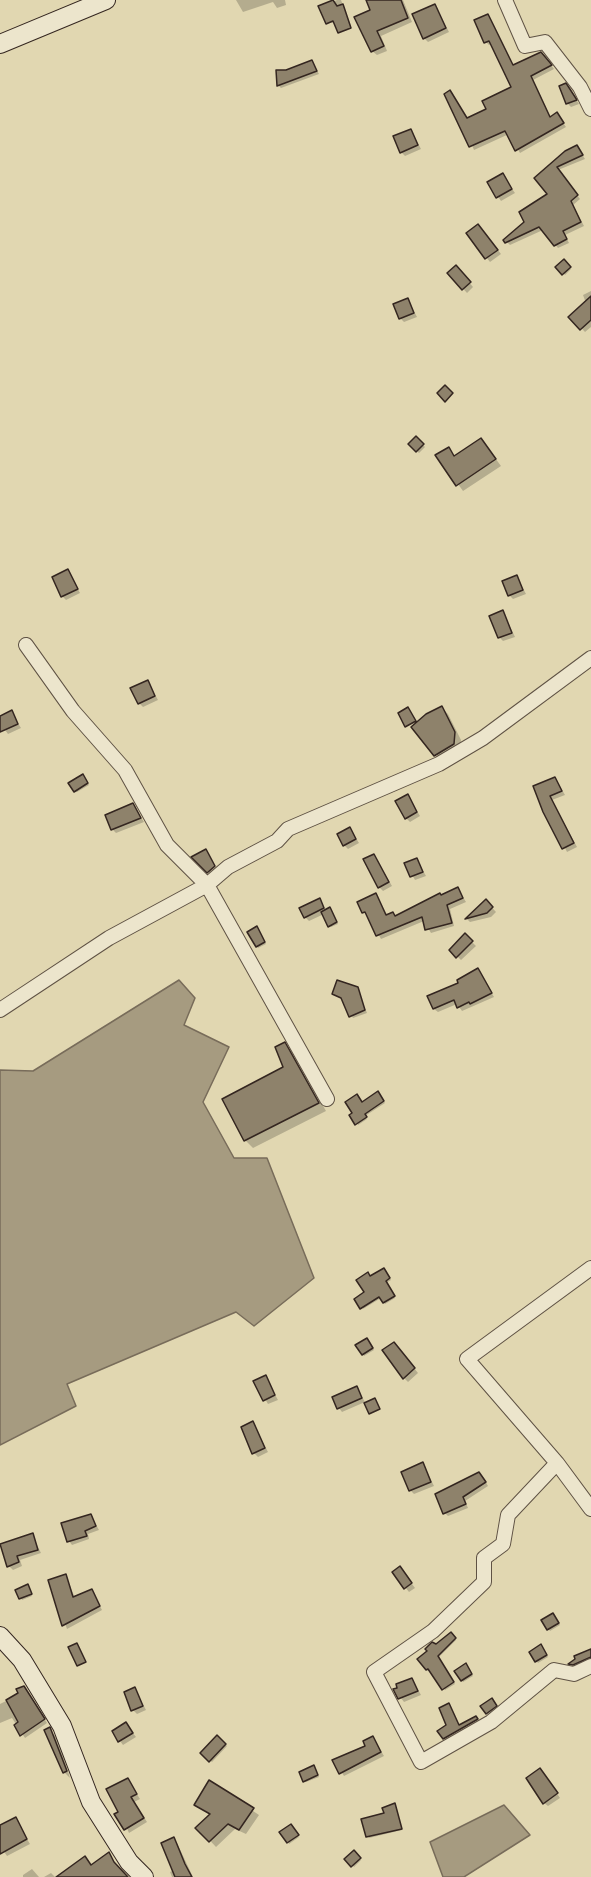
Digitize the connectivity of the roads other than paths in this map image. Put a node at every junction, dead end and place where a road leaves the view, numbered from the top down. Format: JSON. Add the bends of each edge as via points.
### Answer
{"nodes":[{"id":1,"x":106,"y":0,"type":"edge"},
{"id":2,"x":505,"y":0,"type":"edge"},
{"id":3,"x":0,"y":44,"type":"edge"},
{"id":4,"x":591,"y":109,"type":"edge"},
{"id":5,"x":26,"y":645,"type":"dead end"},
{"id":6,"x":591,"y":658,"type":"edge"},
{"id":7,"x":207,"y":885,"type":"junction"},
{"id":8,"x":0,"y":1010,"type":"edge"},
{"id":9,"x":327,"y":1100,"type":"dead end"},
{"id":10,"x":591,"y":1268,"type":"edge"},
{"id":11,"x":557,"y":1463,"type":"junction"},
{"id":12,"x":591,"y":1509,"type":"edge"},
{"id":13,"x":0,"y":1636,"type":"edge"},
{"id":14,"x":591,"y":1666,"type":"edge"},
{"id":15,"x":144,"y":1877,"type":"edge"}],
"edges":[{"from":1,"to":3,"type":"street"},
{"from":2,"to":4,"type":"street","via":[[525,46],[545,42],[580,87]]},
{"from":5,"to":7,"type":"street","via":[[73,711],[125,770],[166,845]]},
{"from":6,"to":7,"type":"street","via":[[483,738],[439,764],[288,829],[277,841],[228,867]]},
{"from":7,"to":8,"type":"street","via":[[109,938]]},
{"from":7,"to":9,"type":"street"},
{"from":10,"to":11,"type":"street","via":[[467,1359]]},
{"from":11,"to":12,"type":"street"},
{"from":11,"to":14,"type":"street","via":[[508,1515],[502,1544],[484,1558],[484,1582],[433,1631],[374,1672],[421,1762],[490,1722],[554,1670],[574,1674]]},
{"from":13,"to":15,"type":"street","via":[[22,1660],[62,1726],[102,1821]]}]}
